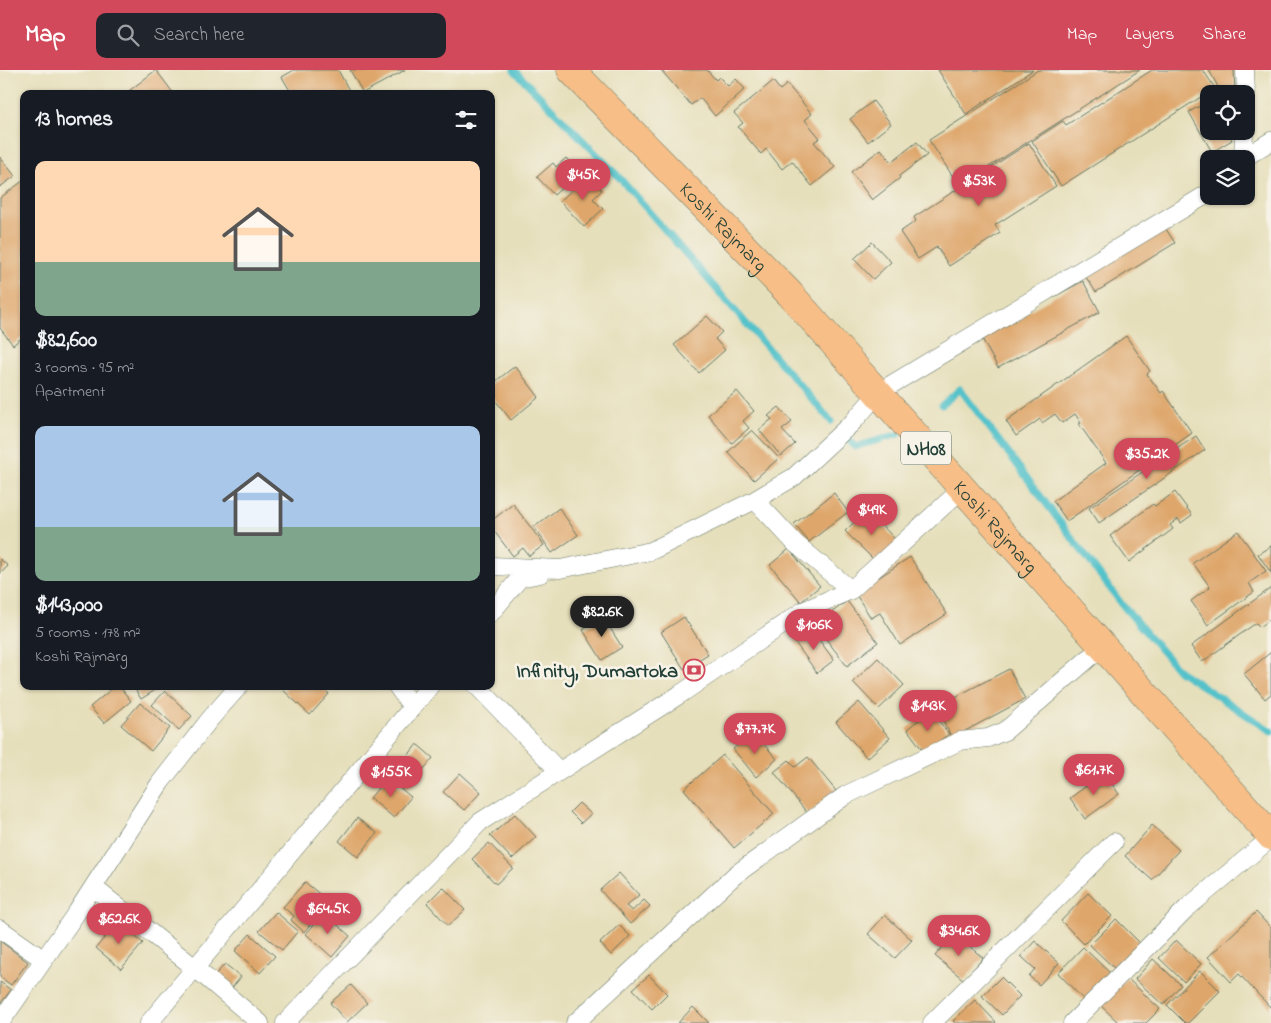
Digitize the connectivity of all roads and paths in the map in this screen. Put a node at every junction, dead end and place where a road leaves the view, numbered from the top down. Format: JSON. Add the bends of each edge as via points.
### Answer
{"nodes":[{"id":1,"x":571,"y":70,"type":"edge"},
{"id":2,"x":1245,"y":70,"type":"edge"},
{"id":3,"x":1246,"y":85,"type":"edge"},
{"id":4,"x":1271,"y":141,"type":"edge"},
{"id":5,"x":1255,"y":151,"type":"edge"},
{"id":6,"x":1200,"y":198,"type":"edge"},
{"id":7,"x":879,"y":392,"type":"junction"},
{"id":8,"x":962,"y":489,"type":"junction"},
{"id":9,"x":756,"y":500,"type":"junction"},
{"id":10,"x":495,"y":566,"type":"edge"},
{"id":11,"x":560,"y":569,"type":"junction"},
{"id":12,"x":851,"y":590,"type":"junction"},
{"id":13,"x":495,"y":608,"type":"edge"},
{"id":14,"x":1103,"y":646,"type":"junction"},
{"id":15,"x":235,"y":690,"type":"edge"},
{"id":16,"x":400,"y":690,"type":"edge"},
{"id":17,"x":427,"y":690,"type":"edge"},
{"id":18,"x":481,"y":690,"type":"edge"},
{"id":19,"x":412,"y":707,"type":"junction"},
{"id":20,"x":559,"y":771,"type":"junction"},
{"id":21,"x":1271,"y":837,"type":"edge"},
{"id":22,"x":1114,"y":842,"type":"dead end"},
{"id":23,"x":93,"y":887,"type":"junction"},
{"id":24,"x":0,"y":929,"type":"edge"},
{"id":25,"x":44,"y":960,"type":"junction"},
{"id":26,"x":195,"y":968,"type":"junction"},
{"id":27,"x":0,"y":1023,"type":"edge"},
{"id":28,"x":149,"y":1023,"type":"edge"},
{"id":29,"x":260,"y":1023,"type":"edge"},
{"id":30,"x":285,"y":1023,"type":"edge"},
{"id":31,"x":575,"y":1023,"type":"edge"},
{"id":32,"x":932,"y":1023,"type":"edge"},
{"id":33,"x":1072,"y":1023,"type":"edge"}],
"edges":[{"from":1,"to":7,"type":"main road","name":"Koshi Rajmarg","number":"NH08","via":[[790,294]]},
{"from":2,"to":3,"type":"street"},
{"from":4,"to":5,"type":"street"},
{"from":6,"to":7,"type":"street"},
{"from":7,"to":8,"type":"main road","name":"Koshi Rajmarg","number":"NH08"},
{"from":7,"to":9,"type":"street","via":[[853,422],[794,477]]},
{"from":8,"to":12,"type":"street"},
{"from":8,"to":14,"type":"main road","name":"Koshi Rajmarg","number":"NH08"},
{"from":9,"to":11,"type":"street","via":[[652,551]]},
{"from":9,"to":12,"type":"street","via":[[796,544]]},
{"from":10,"to":11,"type":"street"},
{"from":11,"to":13,"type":"street","via":[[520,578]]},
{"from":12,"to":20,"type":"street","via":[[803,611]]},
{"from":14,"to":21,"type":"main road","name":"Koshi Rajmarg","number":"NH08"},
{"from":14,"to":31,"type":"street","via":[[1005,731],[988,738],[960,741],[846,795],[735,875]]},
{"from":15,"to":23,"type":"street","via":[[160,783]]},
{"from":16,"to":19,"type":"street"},
{"from":17,"to":19,"type":"street"},
{"from":18,"to":20,"type":"street"},
{"from":19,"to":26,"type":"street"},
{"from":20,"to":30,"type":"street","via":[[480,822]]},
{"from":21,"to":33,"type":"street","via":[[1187,908]]},
{"from":22,"to":32,"type":"street"},
{"from":23,"to":25,"type":"street"},
{"from":23,"to":26,"type":"street"},
{"from":24,"to":25,"type":"street"},
{"from":25,"to":27,"type":"street"},
{"from":26,"to":28,"type":"street"},
{"from":26,"to":29,"type":"street"}]}
